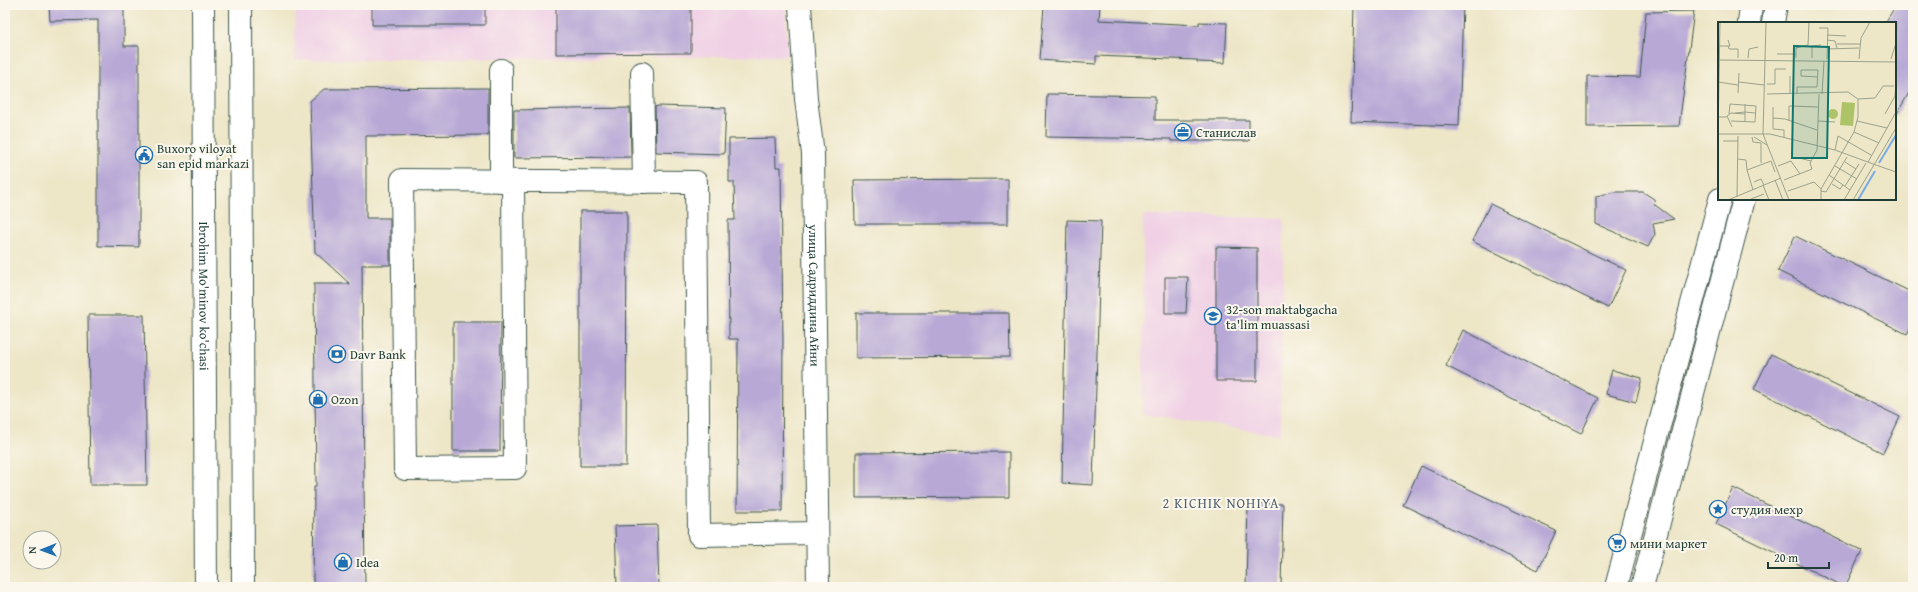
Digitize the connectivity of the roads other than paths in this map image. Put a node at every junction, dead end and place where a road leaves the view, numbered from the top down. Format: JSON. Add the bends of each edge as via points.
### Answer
{"nodes":[{"id":1,"x":203,"y":5,"type":"edge"},
{"id":2,"x":241,"y":5,"type":"edge"},
{"id":3,"x":800,"y":5,"type":"edge"},
{"id":4,"x":1751,"y":5,"type":"edge"},
{"id":5,"x":1776,"y":5,"type":"edge"},
{"id":6,"x":1748,"y":22,"type":"edge"},
{"id":7,"x":1773,"y":22,"type":"edge"},
{"id":8,"x":501,"y":70,"type":"dead end"},
{"id":9,"x":642,"y":73,"type":"dead end"},
{"id":10,"x":507,"y":181,"type":"junction"},
{"id":11,"x":644,"y":182,"type":"junction"},
{"id":12,"x":1720,"y":200,"type":"edge"},
{"id":13,"x":1744,"y":200,"type":"edge"},
{"id":14,"x":817,"y":533,"type":"junction"},
{"id":15,"x":206,"y":587,"type":"edge"},
{"id":16,"x":243,"y":587,"type":"edge"},
{"id":17,"x":818,"y":587,"type":"edge"},
{"id":18,"x":1616,"y":587,"type":"edge"},
{"id":19,"x":1642,"y":587,"type":"edge"}],
"edges":[{"from":1,"to":15,"type":"street","name":"Ibrohim Mo'minov ko'chasi"},
{"from":2,"to":16,"type":"street"},
{"from":3,"to":14,"type":"street","name":"улица Садриддина Айни","via":[[806,99],[813,154]]},
{"from":4,"to":6,"type":"street"},
{"from":5,"to":7,"type":"street"},
{"from":8,"to":10,"type":"street"},
{"from":9,"to":11,"type":"street"},
{"from":10,"to":10,"type":"street","via":[[515,468],[405,469],[402,180]]},
{"from":10,"to":11,"type":"street"},
{"from":11,"to":14,"type":"street","via":[[696,182],[698,535]]},
{"from":12,"to":18,"type":"street"},
{"from":13,"to":19,"type":"street"},
{"from":14,"to":17,"type":"street","name":"улица Садриддина Айни"}]}
